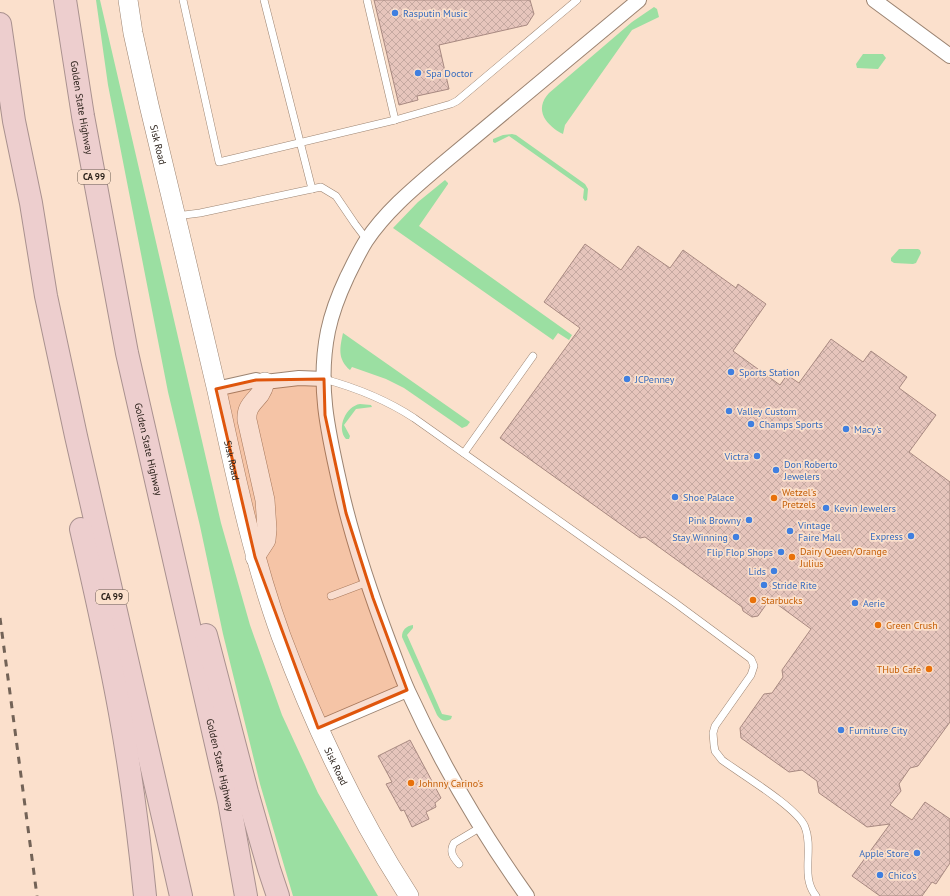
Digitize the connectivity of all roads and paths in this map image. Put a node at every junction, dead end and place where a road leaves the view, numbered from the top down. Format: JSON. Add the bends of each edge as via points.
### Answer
{"nodes":[{"id":1,"x":65,"y":0,"type":"edge"},
{"id":2,"x":128,"y":0,"type":"edge"},
{"id":3,"x":183,"y":0,"type":"edge"},
{"id":4,"x":264,"y":0,"type":"edge"},
{"id":5,"x":367,"y":0,"type":"edge"},
{"id":6,"x":577,"y":0,"type":"edge"},
{"id":7,"x":639,"y":0,"type":"edge"},
{"id":8,"x":874,"y":0,"type":"edge"},
{"id":9,"x":0,"y":24,"type":"edge"},
{"id":10,"x":950,"y":56,"type":"edge"},
{"id":11,"x":395,"y":120,"type":"junction"},
{"id":12,"x":300,"y":144,"type":"junction"},
{"id":13,"x":312,"y":189,"type":"junction"},
{"id":14,"x":176,"y":216,"type":"junction"},
{"id":15,"x":367,"y":240,"type":"junction"},
{"id":16,"x":46,"y":296,"type":"junction"},
{"id":17,"x":127,"y":352,"type":"junction"},
{"id":18,"x":533,"y":356,"type":"dead end"},
{"id":19,"x":324,"y":379,"type":"junction"},
{"id":20,"x":265,"y":382,"type":"junction"},
{"id":21,"x":216,"y":389,"type":"junction"},
{"id":22,"x":464,"y":454,"type":"junction"},
{"id":23,"x":255,"y":557,"type":"junction"},
{"id":24,"x":368,"y":582,"type":"junction"},
{"id":25,"x":331,"y":596,"type":"dead end"},
{"id":26,"x":407,"y":690,"type":"junction"},
{"id":27,"x":318,"y":728,"type":"junction"},
{"id":28,"x":481,"y":827,"type":"junction"},
{"id":29,"x":459,"y":864,"type":"dead end"},
{"id":30,"x":145,"y":896,"type":"edge"},
{"id":31,"x":181,"y":896,"type":"edge"},
{"id":32,"x":246,"y":896,"type":"edge"},
{"id":33,"x":278,"y":896,"type":"edge"},
{"id":34,"x":409,"y":896,"type":"edge"},
{"id":35,"x":527,"y":896,"type":"edge"},
{"id":36,"x":816,"y":896,"type":"edge"}],
"edges":[{"from":1,"to":17,"type":"highway","name":"Golden State Highway","number":"CA 99","via":[[83,116]]},
{"from":2,"to":14,"type":"main road","name":"Sisk Road","via":[[148,104]]},
{"from":3,"to":12,"type":"lane","via":[[219,162]]},
{"from":4,"to":12,"type":"lane"},
{"from":5,"to":11,"type":"lane"},
{"from":6,"to":11,"type":"lane","via":[[457,101]]},
{"from":7,"to":15,"type":"street","via":[[409,192]]},
{"from":8,"to":10,"type":"street"},
{"from":9,"to":16,"type":"highway","number":"CA 99","via":[[14,121],[31,202]]},
{"from":11,"to":12,"type":"lane"},
{"from":12,"to":13,"type":"lane"},
{"from":13,"to":14,"type":"lane"},
{"from":13,"to":15,"type":"lane","via":[[321,187],[336,196]]},
{"from":14,"to":21,"type":"main road","name":"Sisk Road"},
{"from":15,"to":19,"type":"street","via":[[351,269],[334,310],[328,331]]},
{"from":16,"to":30,"type":"highway","via":[[62,441],[110,657],[140,841]]},
{"from":16,"to":31,"type":"highway","number":"CA 99","via":[[79,452]]},
{"from":17,"to":32,"type":"highway","name":"Golden State Highway","number":"CA 99","via":[[229,801]]},
{"from":17,"to":33,"type":"highway","via":[[174,493],[207,640],[249,799]]},
{"from":18,"to":22,"type":"lane"},
{"from":19,"to":20,"type":"street","via":[[299,378]]},
{"from":19,"to":22,"type":"lane","via":[[384,400]]},
{"from":19,"to":24,"type":"street","via":[[325,414],[330,442],[346,513]]},
{"from":20,"to":21,"type":"street","via":[[256,380]]},
{"from":20,"to":23,"type":"main road","via":[[247,414],[266,500],[268,529],[266,540]]},
{"from":21,"to":23,"type":"main road","name":"Sisk Road"},
{"from":22,"to":36,"type":"lane","via":[[751,659],[754,666],[751,675],[715,726],[715,751],[722,760],[791,810],[802,822],[808,837],[809,879]]},
{"from":23,"to":27,"type":"main road","name":"Sisk Road","via":[[280,634]]},
{"from":24,"to":25,"type":"lane"},
{"from":24,"to":26,"type":"street"},
{"from":26,"to":27,"type":"street"},
{"from":26,"to":28,"type":"street"},
{"from":27,"to":34,"type":"main road","name":"Sisk Road","via":[[367,826]]},
{"from":28,"to":29,"type":"lane","via":[[454,843],[452,854]]},
{"from":28,"to":35,"type":"street"}]}
